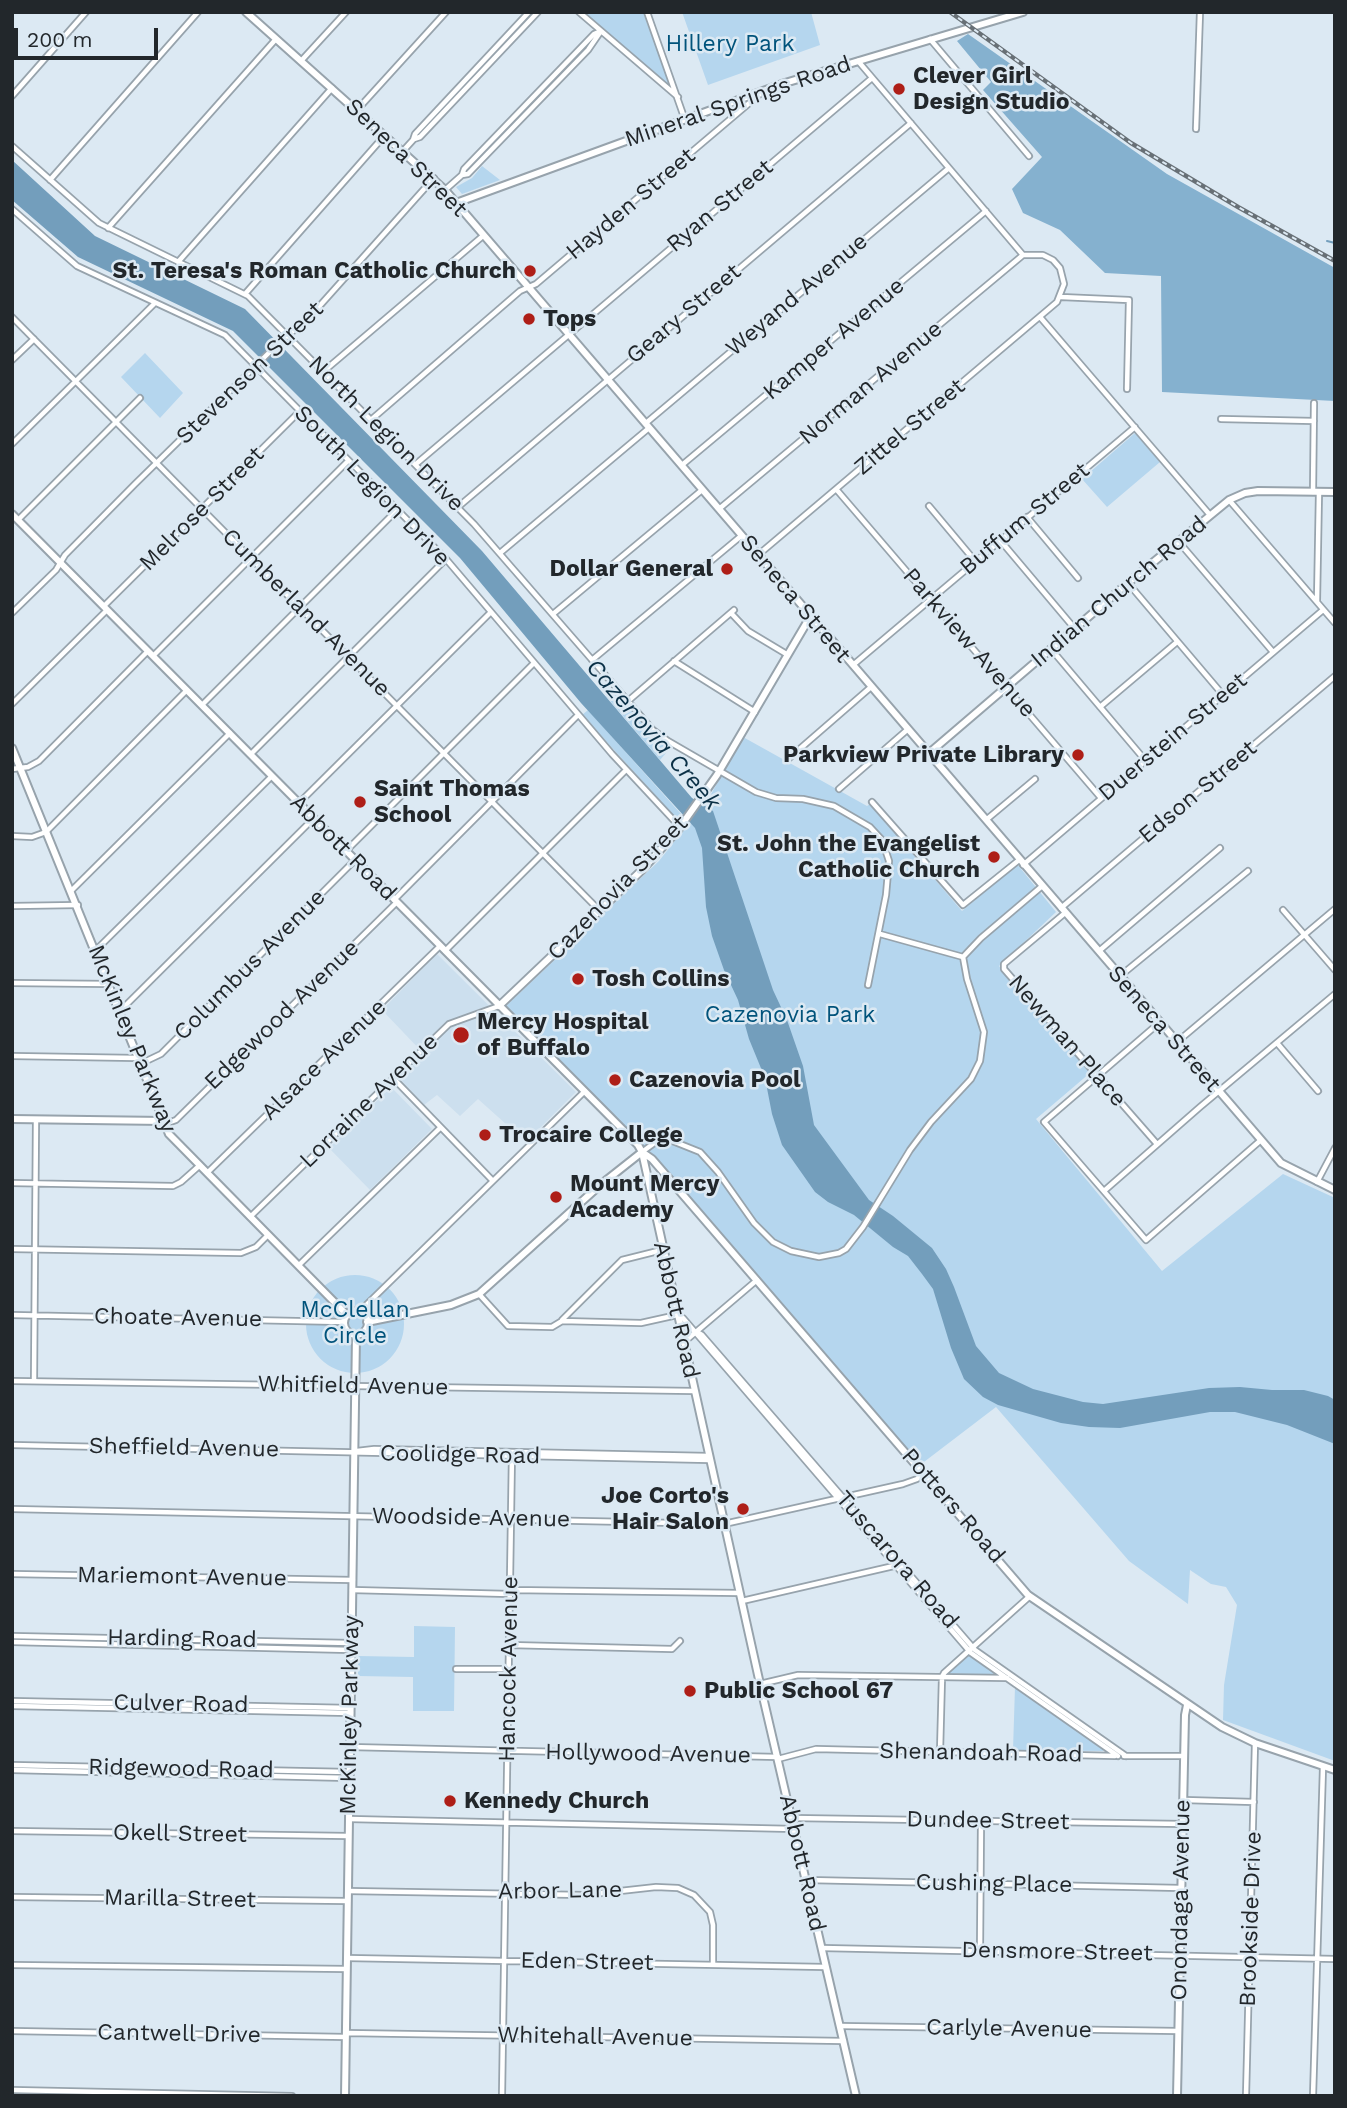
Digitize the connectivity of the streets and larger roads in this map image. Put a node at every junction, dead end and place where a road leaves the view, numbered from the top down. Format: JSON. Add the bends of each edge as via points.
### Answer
{"nodes":[{"id":1,"x":86,"y":12,"type":"edge"},
{"id":2,"x":198,"y":12,"type":"edge"},
{"id":3,"x":346,"y":12,"type":"edge"},
{"id":4,"x":446,"y":12,"type":"edge"},
{"id":5,"x":529,"y":12,"type":"edge"},
{"id":6,"x":538,"y":12,"type":"edge"},
{"id":7,"x":579,"y":12,"type":"edge"},
{"id":8,"x":647,"y":12,"type":"edge"},
{"id":9,"x":1023,"y":12,"type":"edge"},
{"id":10,"x":1200,"y":12,"type":"edge"},
{"id":11,"x":247,"y":13,"type":"edge"},
{"id":12,"x":601,"y":31,"type":"junction"},
{"id":13,"x":276,"y":39,"type":"junction"},
{"id":14,"x":930,"y":40,"type":"junction"},
{"id":15,"x":506,"y":42,"type":"junction"},
{"id":16,"x":301,"y":61,"type":"junction"},
{"id":17,"x":858,"y":61,"type":"junction"},
{"id":18,"x":872,"y":78,"type":"junction"},
{"id":19,"x":332,"y":88,"type":"junction"},
{"id":20,"x":763,"y":91,"type":"junction"},
{"id":21,"x":12,"y":96,"type":"edge"},
{"id":22,"x":678,"y":97,"type":"junction"},
{"id":23,"x":357,"y":110,"type":"junction"},
{"id":24,"x":685,"y":120,"type":"junction"},
{"id":25,"x":911,"y":123,"type":"junction"},
{"id":26,"x":1196,"y":129,"type":"dead end"},
{"id":27,"x":385,"y":135,"type":"junction"},
{"id":28,"x":12,"y":146,"type":"edge"},
{"id":29,"x":403,"y":151,"type":"junction"},
{"id":30,"x":1029,"y":156,"type":"dead end"},
{"id":31,"x":949,"y":168,"type":"junction"},
{"id":32,"x":434,"y":178,"type":"junction"},
{"id":33,"x":50,"y":180,"type":"junction"},
{"id":34,"x":445,"y":190,"type":"junction"},
{"id":35,"x":456,"y":203,"type":"junction"},
{"id":36,"x":12,"y":209,"type":"edge"},
{"id":37,"x":986,"y":211,"type":"junction"},
{"id":38,"x":108,"y":228,"type":"junction"},
{"id":39,"x":484,"y":235,"type":"junction"},
{"id":40,"x":1023,"y":255,"type":"junction"},
{"id":41,"x":178,"y":262,"type":"junction"},
{"id":42,"x":528,"y":287,"type":"junction"},
{"id":43,"x":245,"y":294,"type":"junction"},
{"id":44,"x":1060,"y":297,"type":"junction"},
{"id":45,"x":155,"y":303,"type":"junction"},
{"id":46,"x":12,"y":317,"type":"edge"},
{"id":47,"x":1040,"y":317,"type":"junction"},
{"id":48,"x":569,"y":334,"type":"junction"},
{"id":49,"x":285,"y":336,"type":"junction"},
{"id":50,"x":34,"y":339,"type":"junction"},
{"id":51,"x":12,"y":360,"type":"edge"},
{"id":52,"x":256,"y":365,"type":"junction"},
{"id":53,"x":324,"y":371,"type":"junction"},
{"id":54,"x":607,"y":380,"type":"junction"},
{"id":55,"x":76,"y":381,"type":"junction"},
{"id":56,"x":1127,"y":389,"type":"dead end"},
{"id":57,"x":140,"y":398,"type":"dead end"},
{"id":58,"x":1314,"y":403,"type":"dead end"},
{"id":59,"x":300,"y":411,"type":"junction"},
{"id":60,"x":372,"y":419,"type":"junction"},
{"id":61,"x":1221,"y":419,"type":"dead end"},
{"id":62,"x":1314,"y":421,"type":"junction"},
{"id":63,"x":116,"y":422,"type":"junction"},
{"id":64,"x":647,"y":426,"type":"junction"},
{"id":65,"x":1135,"y":427,"type":"junction"},
{"id":66,"x":12,"y":444,"type":"edge"},
{"id":67,"x":348,"y":461,"type":"junction"},
{"id":68,"x":157,"y":463,"type":"junction"},
{"id":69,"x":416,"y":464,"type":"junction"},
{"id":70,"x":681,"y":466,"type":"junction"},
{"id":71,"x":836,"y":489,"type":"junction"},
{"id":72,"x":702,"y":491,"type":"junction"},
{"id":73,"x":1316,"y":492,"type":"junction"},
{"id":74,"x":1335,"y":492,"type":"edge"},
{"id":75,"x":1228,"y":500,"type":"junction"},
{"id":76,"x":929,"y":506,"type":"dead end"},
{"id":77,"x":202,"y":508,"type":"junction"},
{"id":78,"x":458,"y":508,"type":"junction"},
{"id":79,"x":719,"y":509,"type":"junction"},
{"id":80,"x":397,"y":510,"type":"junction"},
{"id":81,"x":12,"y":514,"type":"edge"},
{"id":82,"x":1210,"y":515,"type":"junction"},
{"id":83,"x":1027,"y":517,"type":"junction"},
{"id":84,"x":18,"y":520,"type":"junction"},
{"id":85,"x":741,"y":536,"type":"junction"},
{"id":86,"x":1000,"y":540,"type":"junction"},
{"id":87,"x":1178,"y":541,"type":"junction"},
{"id":88,"x":500,"y":553,"type":"junction"},
{"id":89,"x":758,"y":555,"type":"junction"},
{"id":90,"x":251,"y":558,"type":"junction"},
{"id":91,"x":446,"y":559,"type":"junction"},
{"id":92,"x":975,"y":561,"type":"junction"},
{"id":93,"x":61,"y":562,"type":"junction"},
{"id":94,"x":1078,"y":578,"type":"dead end"},
{"id":95,"x":1128,"y":583,"type":"junction"},
{"id":96,"x":930,"y":599,"type":"junction"},
{"id":97,"x":1317,"y":602,"type":"junction"},
{"id":98,"x":300,"y":607,"type":"junction"},
{"id":99,"x":106,"y":608,"type":"junction"},
{"id":100,"x":1323,"y":610,"type":"junction"},
{"id":101,"x":491,"y":612,"type":"junction"},
{"id":102,"x":12,"y":613,"type":"edge"},
{"id":103,"x":553,"y":614,"type":"junction"},
{"id":104,"x":810,"y":617,"type":"junction"},
{"id":105,"x":1335,"y":623,"type":"edge"},
{"id":106,"x":1075,"y":629,"type":"junction"},
{"id":107,"x":1178,"y":642,"type":"junction"},
{"id":108,"x":1051,"y":649,"type":"junction"},
{"id":109,"x":1273,"y":652,"type":"junction"},
{"id":110,"x":151,"y":654,"type":"junction"},
{"id":111,"x":788,"y":655,"type":"junction"},
{"id":112,"x":349,"y":656,"type":"junction"},
{"id":113,"x":592,"y":660,"type":"junction"},
{"id":114,"x":674,"y":661,"type":"junction"},
{"id":115,"x":534,"y":663,"type":"junction"},
{"id":116,"x":852,"y":666,"type":"junction"},
{"id":117,"x":1335,"y":676,"type":"edge"},
{"id":118,"x":871,"y":687,"type":"junction"},
{"id":119,"x":1007,"y":687,"type":"junction"},
{"id":120,"x":187,"y":690,"type":"junction"},
{"id":121,"x":1223,"y":695,"type":"junction"},
{"id":122,"x":628,"y":701,"type":"junction"},
{"id":123,"x":12,"y":704,"type":"edge"},
{"id":124,"x":202,"y":705,"type":"junction"},
{"id":125,"x":397,"y":705,"type":"junction"},
{"id":126,"x":1100,"y":707,"type":"junction"},
{"id":127,"x":755,"y":712,"type":"junction"},
{"id":128,"x":579,"y":715,"type":"junction"},
{"id":129,"x":907,"y":730,"type":"junction"},
{"id":130,"x":230,"y":733,"type":"junction"},
{"id":131,"x":12,"y":748,"type":"edge"},
{"id":132,"x":445,"y":753,"type":"junction"},
{"id":133,"x":251,"y":754,"type":"junction"},
{"id":134,"x":928,"y":754,"type":"junction"},
{"id":135,"x":787,"y":760,"type":"dead end"},
{"id":136,"x":1145,"y":760,"type":"junction"},
{"id":137,"x":16,"y":769,"type":"edge"},
{"id":138,"x":626,"y":770,"type":"junction"},
{"id":139,"x":719,"y":771,"type":"junction"},
{"id":140,"x":272,"y":776,"type":"junction"},
{"id":141,"x":1035,"y":779,"type":"dead end"},
{"id":142,"x":839,"y":789,"type":"dead end"},
{"id":143,"x":1101,"y":798,"type":"junction"},
{"id":144,"x":492,"y":801,"type":"junction"},
{"id":145,"x":872,"y":802,"type":"dead end"},
{"id":146,"x":299,"y":803,"type":"junction"},
{"id":147,"x":314,"y":818,"type":"junction"},
{"id":148,"x":985,"y":821,"type":"junction"},
{"id":149,"x":683,"y":825,"type":"junction"},
{"id":150,"x":46,"y":832,"type":"junction"},
{"id":151,"x":12,"y":836,"type":"edge"},
{"id":152,"x":1220,"y":848,"type":"dead end"},
{"id":153,"x":346,"y":851,"type":"junction"},
{"id":154,"x":543,"y":853,"type":"junction"},
{"id":155,"x":355,"y":860,"type":"junction"},
{"id":156,"x":1021,"y":862,"type":"junction"},
{"id":157,"x":1248,"y":871,"type":"dead end"},
{"id":158,"x":1041,"y":887,"type":"junction"},
{"id":159,"x":71,"y":891,"type":"junction"},
{"id":160,"x":396,"y":901,"type":"junction"},
{"id":161,"x":78,"y":905,"type":"junction"},
{"id":162,"x":12,"y":906,"type":"edge"},
{"id":163,"x":1283,"y":909,"type":"dead end"},
{"id":164,"x":1335,"y":909,"type":"edge"},
{"id":165,"x":599,"y":910,"type":"junction"},
{"id":166,"x":1063,"y":911,"type":"junction"},
{"id":167,"x":880,"y":934,"type":"junction"},
{"id":168,"x":1304,"y":935,"type":"junction"},
{"id":169,"x":443,"y":948,"type":"junction"},
{"id":170,"x":96,"y":951,"type":"junction"},
{"id":171,"x":1098,"y":952,"type":"junction"},
{"id":172,"x":963,"y":957,"type":"junction"},
{"id":173,"x":1335,"y":970,"type":"edge"},
{"id":174,"x":1119,"y":977,"type":"junction"},
{"id":175,"x":12,"y":983,"type":"edge"},
{"id":176,"x":109,"y":984,"type":"junction"},
{"id":177,"x":868,"y":985,"type":"dead end"},
{"id":178,"x":1335,"y":994,"type":"edge"},
{"id":179,"x":499,"y":1006,"type":"junction"},
{"id":180,"x":119,"y":1012,"type":"junction"},
{"id":181,"x":1159,"y":1023,"type":"junction"},
{"id":182,"x":1177,"y":1043,"type":"junction"},
{"id":183,"x":1277,"y":1043,"type":"junction"},
{"id":184,"x":12,"y":1056,"type":"edge"},
{"id":185,"x":139,"y":1061,"type":"junction"},
{"id":186,"x":1098,"y":1075,"type":"junction"},
{"id":187,"x":393,"y":1078,"type":"junction"},
{"id":188,"x":585,"y":1091,"type":"junction"},
{"id":189,"x":1218,"y":1091,"type":"junction"},
{"id":190,"x":1318,"y":1091,"type":"dead end"},
{"id":191,"x":12,"y":1119,"type":"edge"},
{"id":192,"x":36,"y":1119,"type":"junction"},
{"id":193,"x":164,"y":1123,"type":"junction"},
{"id":194,"x":440,"y":1128,"type":"junction"},
{"id":195,"x":1261,"y":1140,"type":"junction"},
{"id":196,"x":1157,"y":1144,"type":"junction"},
{"id":197,"x":1335,"y":1148,"type":"edge"},
{"id":198,"x":642,"y":1152,"type":"junction"},
{"id":199,"x":199,"y":1166,"type":"junction"},
{"id":200,"x":207,"y":1174,"type":"junction"},
{"id":201,"x":493,"y":1181,"type":"junction"},
{"id":202,"x":1317,"y":1182,"type":"junction"},
{"id":203,"x":12,"y":1183,"type":"edge"},
{"id":204,"x":36,"y":1184,"type":"junction"},
{"id":205,"x":1335,"y":1190,"type":"edge"},
{"id":206,"x":1104,"y":1191,"type":"junction"},
{"id":207,"x":250,"y":1217,"type":"junction"},
{"id":208,"x":268,"y":1235,"type":"junction"},
{"id":209,"x":12,"y":1249,"type":"edge"},
{"id":210,"x":35,"y":1249,"type":"junction"},
{"id":211,"x":662,"y":1250,"type":"junction"},
{"id":212,"x":299,"y":1265,"type":"junction"},
{"id":213,"x":757,"y":1280,"type":"junction"},
{"id":214,"x":478,"y":1294,"type":"junction"},
{"id":215,"x":359,"y":1312,"type":"junction"},
{"id":216,"x":12,"y":1315,"type":"edge"},
{"id":217,"x":35,"y":1315,"type":"junction"},
{"id":218,"x":677,"y":1315,"type":"junction"},
{"id":219,"x":346,"y":1319,"type":"junction"},
{"id":220,"x":562,"y":1321,"type":"junction"},
{"id":221,"x":367,"y":1322,"type":"junction"},
{"id":222,"x":696,"y":1332,"type":"junction"},
{"id":223,"x":356,"y":1335,"type":"junction"},
{"id":224,"x":683,"y":1343,"type":"junction"},
{"id":225,"x":12,"y":1381,"type":"edge"},
{"id":226,"x":34,"y":1381,"type":"junction"},
{"id":227,"x":355,"y":1386,"type":"junction"},
{"id":228,"x":694,"y":1391,"type":"junction"},
{"id":229,"x":12,"y":1445,"type":"edge"},
{"id":230,"x":355,"y":1451,"type":"junction"},
{"id":231,"x":512,"y":1454,"type":"junction"},
{"id":232,"x":709,"y":1458,"type":"junction"},
{"id":233,"x":923,"y":1473,"type":"junction"},
{"id":234,"x":840,"y":1497,"type":"junction"},
{"id":235,"x":12,"y":1509,"type":"edge"},
{"id":236,"x":354,"y":1515,"type":"junction"},
{"id":237,"x":511,"y":1519,"type":"junction"},
{"id":238,"x":724,"y":1524,"type":"junction"},
{"id":239,"x":898,"y":1565,"type":"junction"},
{"id":240,"x":12,"y":1574,"type":"edge"},
{"id":241,"x":353,"y":1580,"type":"junction"},
{"id":242,"x":352,"y":1590,"type":"junction"},
{"id":243,"x":510,"y":1592,"type":"junction"},
{"id":244,"x":740,"y":1593,"type":"junction"},
{"id":245,"x":1030,"y":1597,"type":"junction"},
{"id":246,"x":742,"y":1601,"type":"junction"},
{"id":247,"x":13,"y":1636,"type":"edge"},
{"id":248,"x":68,"y":1640,"type":"junction"},
{"id":249,"x":680,"y":1641,"type":"dead end"},
{"id":250,"x":13,"y":1642,"type":"edge"},
{"id":251,"x":509,"y":1645,"type":"junction"},
{"id":252,"x":351,"y":1647,"type":"junction"},
{"id":253,"x":971,"y":1649,"type":"junction"},
{"id":254,"x":456,"y":1669,"type":"dead end"},
{"id":255,"x":509,"y":1669,"type":"junction"},
{"id":256,"x":942,"y":1677,"type":"junction"},
{"id":257,"x":1006,"y":1678,"type":"junction"},
{"id":258,"x":1014,"y":1679,"type":"junction"},
{"id":259,"x":760,"y":1684,"type":"junction"},
{"id":260,"x":12,"y":1703,"type":"edge"},
{"id":261,"x":1187,"y":1705,"type":"junction"},
{"id":262,"x":351,"y":1710,"type":"junction"},
{"id":263,"x":1255,"y":1742,"type":"junction"},
{"id":264,"x":350,"y":1746,"type":"junction"},
{"id":265,"x":508,"y":1750,"type":"junction"},
{"id":266,"x":940,"y":1752,"type":"junction"},
{"id":267,"x":1118,"y":1756,"type":"junction"},
{"id":268,"x":1126,"y":1756,"type":"junction"},
{"id":269,"x":1184,"y":1756,"type":"junction"},
{"id":270,"x":778,"y":1758,"type":"junction"},
{"id":271,"x":1323,"y":1766,"type":"junction"},
{"id":272,"x":12,"y":1768,"type":"edge"},
{"id":273,"x":1335,"y":1770,"type":"edge"},
{"id":274,"x":349,"y":1775,"type":"junction"},
{"id":275,"x":1184,"y":1800,"type":"junction"},
{"id":276,"x":1254,"y":1802,"type":"junction"},
{"id":277,"x":792,"y":1818,"type":"junction"},
{"id":278,"x":349,"y":1819,"type":"junction"},
{"id":279,"x":981,"y":1821,"type":"junction"},
{"id":280,"x":506,"y":1822,"type":"junction"},
{"id":281,"x":1183,"y":1824,"type":"junction"},
{"id":282,"x":795,"y":1829,"type":"junction"},
{"id":283,"x":12,"y":1831,"type":"edge"},
{"id":284,"x":348,"y":1836,"type":"junction"},
{"id":285,"x":807,"y":1880,"type":"junction"},
{"id":286,"x":981,"y":1883,"type":"junction"},
{"id":287,"x":1181,"y":1888,"type":"junction"},
{"id":288,"x":348,"y":1891,"type":"junction"},
{"id":289,"x":505,"y":1893,"type":"junction"},
{"id":290,"x":12,"y":1896,"type":"edge"},
{"id":291,"x":348,"y":1901,"type":"junction"},
{"id":292,"x":822,"y":1948,"type":"junction"},
{"id":293,"x":980,"y":1951,"type":"junction"},
{"id":294,"x":1180,"y":1955,"type":"junction"},
{"id":295,"x":1250,"y":1956,"type":"junction"},
{"id":296,"x":347,"y":1958,"type":"junction"},
{"id":297,"x":1318,"y":1959,"type":"junction"},
{"id":298,"x":1335,"y":1959,"type":"edge"},
{"id":299,"x":504,"y":1960,"type":"junction"},
{"id":300,"x":713,"y":1964,"type":"junction"},
{"id":301,"x":12,"y":1965,"type":"edge"},
{"id":302,"x":827,"y":1967,"type":"junction"},
{"id":303,"x":347,"y":1969,"type":"junction"},
{"id":304,"x":840,"y":2026,"type":"junction"},
{"id":305,"x":12,"y":2031,"type":"edge"},
{"id":306,"x":1178,"y":2031,"type":"junction"},
{"id":307,"x":346,"y":2035,"type":"junction"},
{"id":308,"x":503,"y":2036,"type":"junction"},
{"id":309,"x":844,"y":2041,"type":"junction"},
{"id":310,"x":12,"y":2090,"type":"edge"},
{"id":311,"x":87,"y":2094,"type":"edge"},
{"id":312,"x":161,"y":2094,"type":"edge"},
{"id":313,"x":249,"y":2095,"type":"edge"},
{"id":314,"x":292,"y":2096,"type":"edge"},
{"id":315,"x":345,"y":2096,"type":"edge"},
{"id":316,"x":502,"y":2096,"type":"edge"},
{"id":317,"x":856,"y":2096,"type":"edge"},
{"id":318,"x":1177,"y":2096,"type":"edge"},
{"id":319,"x":1246,"y":2096,"type":"edge"},
{"id":320,"x":1313,"y":2096,"type":"edge"}],
"edges":[{"from":1,"to":21,"type":"street"},
{"from":2,"to":33,"type":"street"},
{"from":3,"to":16,"type":"street"},
{"from":4,"to":23,"type":"street"},
{"from":5,"to":15,"type":"street"},
{"from":6,"to":15,"type":"street"},
{"from":7,"to":12,"type":"street"},
{"from":8,"to":22,"type":"street"},
{"from":9,"to":14,"type":"street","name":"Mineral Springs Road"},
{"from":10,"to":26,"type":"street"},
{"from":11,"to":13,"type":"street","name":"Seneca Street"},
{"from":12,"to":22,"type":"street"},
{"from":12,"to":34,"type":"street","via":[[468,174]]},
{"from":13,"to":16,"type":"street","name":"Seneca Street"},
{"from":13,"to":38,"type":"street"},
{"from":14,"to":17,"type":"street","name":"Mineral Springs Road"},
{"from":14,"to":30,"type":"street"},
{"from":15,"to":29,"type":"street"},
{"from":16,"to":19,"type":"street","name":"Seneca Street"},
{"from":17,"to":18,"type":"street"},
{"from":17,"to":20,"type":"street","name":"Mineral Springs Road"},
{"from":18,"to":25,"type":"street"},
{"from":18,"to":48,"type":"street","name":"Ryan Street"},
{"from":19,"to":23,"type":"street","name":"Seneca Street"},
{"from":19,"to":41,"type":"street"},
{"from":20,"to":24,"type":"street","name":"Mineral Springs Road"},
{"from":20,"to":42,"type":"street","name":"Hayden Street"},
{"from":22,"to":24,"type":"street"},
{"from":23,"to":27,"type":"street","name":"Seneca Street"},
{"from":24,"to":35,"type":"street","name":"Mineral Springs Road"},
{"from":25,"to":31,"type":"street"},
{"from":25,"to":54,"type":"street","name":"Geary Street"},
{"from":27,"to":29,"type":"street","name":"Seneca Street"},
{"from":27,"to":43,"type":"street"},
{"from":28,"to":33,"type":"street","name":"North Legion Drive"},
{"from":29,"to":32,"type":"street","name":"Seneca Street"},
{"from":31,"to":37,"type":"street"},
{"from":31,"to":64,"type":"street","name":"Weyand Avenue"},
{"from":32,"to":34,"type":"street","name":"Seneca Street"},
{"from":32,"to":49,"type":"street","name":"Stevenson Street","via":[[349,276]]},
{"from":33,"to":38,"type":"street","name":"North Legion Drive"},
{"from":34,"to":35,"type":"street","name":"Seneca Street"},
{"from":35,"to":39,"type":"street","name":"Seneca Street"},
{"from":36,"to":45,"type":"street","name":"South Legion Drive","via":[[77,266]]},
{"from":37,"to":40,"type":"street"},
{"from":37,"to":70,"type":"street","name":"Kamper Avenue"},
{"from":38,"to":41,"type":"street","name":"North Legion Drive"},
{"from":39,"to":42,"type":"street","name":"Seneca Street"},
{"from":39,"to":53,"type":"street"},
{"from":40,"to":44,"type":"street","via":[[1043,256],[1057,263],[1063,278]]},
{"from":40,"to":79,"type":"street","name":"Norman Avenue"},
{"from":41,"to":43,"type":"street","name":"North Legion Drive"},
{"from":42,"to":48,"type":"street","name":"Seneca Street"},
{"from":42,"to":60,"type":"street","name":"Hayden Street"},
{"from":43,"to":49,"type":"street","name":"North Legion Drive"},
{"from":44,"to":47,"type":"street","name":"Zittel Street"},
{"from":44,"to":56,"type":"street","via":[[1129,300]]},
{"from":45,"to":52,"type":"street","name":"South Legion Drive","via":[[225,335]]},
{"from":45,"to":55,"type":"street"},
{"from":46,"to":50,"type":"street","name":"Cumberland Avenue"},
{"from":47,"to":65,"type":"street"},
{"from":47,"to":71,"type":"street","name":"Zittel Street"},
{"from":48,"to":54,"type":"street","name":"Seneca Street"},
{"from":48,"to":69,"type":"street","name":"Ryan Street"},
{"from":49,"to":52,"type":"street","name":"Stevenson Street"},
{"from":49,"to":53,"type":"street","name":"North Legion Drive"},
{"from":50,"to":51,"type":"street"},
{"from":50,"to":55,"type":"street","name":"Cumberland Avenue"},
{"from":52,"to":59,"type":"street","name":"South Legion Drive"},
{"from":52,"to":68,"type":"street","name":"Stevenson Street"},
{"from":53,"to":60,"type":"street","name":"North Legion Drive"},
{"from":54,"to":64,"type":"street","name":"Seneca Street"},
{"from":54,"to":78,"type":"street","name":"Geary Street"},
{"from":55,"to":63,"type":"street","name":"Cumberland Avenue"},
{"from":55,"to":66,"type":"street"},
{"from":57,"to":63,"type":"street"},
{"from":58,"to":62,"type":"street"},
{"from":59,"to":67,"type":"street","name":"South Legion Drive"},
{"from":59,"to":77,"type":"street","name":"Melrose Street"},
{"from":60,"to":69,"type":"street","name":"North Legion Drive"},
{"from":61,"to":62,"type":"street"},
{"from":62,"to":73,"type":"street"},
{"from":63,"to":68,"type":"street","name":"Cumberland Avenue"},
{"from":63,"to":84,"type":"street"},
{"from":64,"to":70,"type":"street","name":"Seneca Street"},
{"from":64,"to":88,"type":"street","name":"Weyand Avenue"},
{"from":65,"to":82,"type":"street"},
{"from":65,"to":83,"type":"street","name":"Buffum Street"},
{"from":67,"to":80,"type":"street","name":"South Legion Drive"},
{"from":67,"to":90,"type":"street"},
{"from":68,"to":77,"type":"street","name":"Cumberland Avenue"},
{"from":68,"to":93,"type":"street","name":"Stevenson Street"},
{"from":69,"to":78,"type":"street","name":"North Legion Drive"},
{"from":70,"to":72,"type":"street","name":"Seneca Street"},
{"from":71,"to":89,"type":"street","name":"Zittel Street"},
{"from":71,"to":96,"type":"street","name":"Parkview Avenue"},
{"from":72,"to":79,"type":"street","name":"Seneca Street"},
{"from":72,"to":103,"type":"street"},
{"from":73,"to":74,"type":"street","name":"Indian Church Road"},
{"from":73,"to":75,"type":"street","name":"Indian Church Road","via":[[1258,491]]},
{"from":73,"to":97,"type":"street"},
{"from":75,"to":82,"type":"street","name":"Indian Church Road"},
{"from":75,"to":97,"type":"street"},
{"from":76,"to":92,"type":"street"},
{"from":77,"to":90,"type":"street","name":"Cumberland Avenue"},
{"from":77,"to":99,"type":"street","name":"Melrose Street"},
{"from":78,"to":88,"type":"street","name":"North Legion Drive"},
{"from":79,"to":85,"type":"street","name":"Seneca Street"},
{"from":80,"to":91,"type":"street","name":"South Legion Drive"},
{"from":80,"to":98,"type":"street"},
{"from":81,"to":84,"type":"street","name":"Abbott Road"},
{"from":82,"to":87,"type":"street","name":"Indian Church Road"},
{"from":83,"to":86,"type":"street","name":"Buffum Street"},
{"from":83,"to":94,"type":"street"},
{"from":84,"to":93,"type":"street","name":"Abbott Road"},
{"from":85,"to":89,"type":"street","name":"Seneca Street"},
{"from":85,"to":113,"type":"street"},
{"from":86,"to":92,"type":"street","name":"Buffum Street"},
{"from":86,"to":106,"type":"street"},
{"from":87,"to":95,"type":"street","name":"Indian Church Road"},
{"from":87,"to":109,"type":"street"},
{"from":88,"to":103,"type":"street","name":"North Legion Drive"},
{"from":89,"to":104,"type":"street","name":"Seneca Street"},
{"from":90,"to":98,"type":"street","name":"Cumberland Avenue"},
{"from":90,"to":110,"type":"street"},
{"from":91,"to":101,"type":"street","name":"South Legion Drive"},
{"from":91,"to":112,"type":"street"},
{"from":92,"to":96,"type":"street","name":"Buffum Street"},
{"from":93,"to":99,"type":"street","name":"Abbott Road"},
{"from":93,"to":102,"type":"street","name":"Stevenson Street"},
{"from":95,"to":106,"type":"street","name":"Indian Church Road"},
{"from":95,"to":107,"type":"street"},
{"from":96,"to":116,"type":"street","name":"Buffum Street"},
{"from":96,"to":119,"type":"street","name":"Parkview Avenue"},
{"from":97,"to":100,"type":"street"},
{"from":98,"to":112,"type":"street","name":"Cumberland Avenue"},
{"from":98,"to":124,"type":"street"},
{"from":99,"to":110,"type":"street","name":"Abbott Road"},
{"from":99,"to":123,"type":"street","name":"Melrose Street"},
{"from":100,"to":105,"type":"street"},
{"from":100,"to":109,"type":"street","name":"Duerstein Street"},
{"from":101,"to":115,"type":"street","name":"South Legion Drive"},
{"from":101,"to":125,"type":"street"},
{"from":103,"to":113,"type":"street","name":"North Legion Drive"},
{"from":104,"to":111,"type":"street","name":"Cazenovia Street"},
{"from":104,"to":116,"type":"street","name":"Seneca Street"},
{"from":106,"to":108,"type":"street","name":"Indian Church Road"},
{"from":107,"to":121,"type":"street"},
{"from":107,"to":126,"type":"street"},
{"from":108,"to":119,"type":"street","name":"Indian Church Road"},
{"from":108,"to":126,"type":"street"},
{"from":109,"to":121,"type":"street","name":"Duerstein Street"},
{"from":110,"to":120,"type":"street","name":"Abbott Road"},
{"from":110,"to":137,"type":"street","via":[[39,761]]},
{"from":111,"to":114,"type":"street","via":[[748,631],[732,611]]},
{"from":111,"to":127,"type":"street","name":"Cazenovia Street"},
{"from":112,"to":125,"type":"street","name":"Cumberland Avenue"},
{"from":112,"to":133,"type":"street"},
{"from":113,"to":122,"type":"street","name":"North Legion Drive"},
{"from":114,"to":122,"type":"street"},
{"from":114,"to":127,"type":"street"},
{"from":115,"to":128,"type":"street","name":"South Legion Drive"},
{"from":115,"to":132,"type":"street"},
{"from":116,"to":118,"type":"street","name":"Seneca Street"},
{"from":117,"to":166,"type":"street","name":"Edson Street"},
{"from":118,"to":129,"type":"street","name":"Seneca Street"},
{"from":118,"to":135,"type":"street"},
{"from":119,"to":134,"type":"street","name":"Indian Church Road"},
{"from":119,"to":143,"type":"street","name":"Parkview Avenue"},
{"from":120,"to":124,"type":"street","name":"Abbott Road"},
{"from":120,"to":150,"type":"street"},
{"from":121,"to":136,"type":"street","name":"Duerstein Street"},
{"from":122,"to":139,"type":"street","name":"North Legion Drive","via":[[653,730]]},
{"from":124,"to":130,"type":"street","name":"Abbott Road"},
{"from":125,"to":132,"type":"street","name":"Cumberland Avenue"},
{"from":125,"to":146,"type":"street"},
{"from":126,"to":136,"type":"street"},
{"from":127,"to":139,"type":"street","name":"Cazenovia Street"},
{"from":128,"to":138,"type":"street","name":"South Legion Drive"},
{"from":128,"to":144,"type":"street","name":"Edgewood Avenue"},
{"from":129,"to":134,"type":"street","name":"Seneca Street"},
{"from":129,"to":142,"type":"street"},
{"from":130,"to":133,"type":"street","name":"Abbott Road"},
{"from":130,"to":159,"type":"street"},
{"from":131,"to":137,"type":"street","name":"McKinley Parkway"},
{"from":132,"to":144,"type":"street","name":"Cumberland Avenue"},
{"from":132,"to":153,"type":"street"},
{"from":133,"to":140,"type":"street","name":"Abbott Road"},
{"from":134,"to":148,"type":"street","name":"Seneca Street"},
{"from":136,"to":143,"type":"street","name":"Duerstein Street"},
{"from":137,"to":150,"type":"street","name":"McKinley Parkway"},
{"from":138,"to":149,"type":"street","name":"South Legion Drive"},
{"from":138,"to":154,"type":"street","name":"Alsace Avenue"},
{"from":139,"to":149,"type":"street","name":"Cazenovia Street"},
{"from":139,"to":167,"type":"street","name":"North Legion Drive","via":[[756,792],[834,806],[870,827],[882,840],[889,861]]},
{"from":140,"to":146,"type":"street","name":"Abbott Road"},
{"from":140,"to":170,"type":"street"},
{"from":141,"to":148,"type":"street"},
{"from":143,"to":156,"type":"street","name":"Duerstein Street"},
{"from":144,"to":154,"type":"street","name":"Cumberland Avenue"},
{"from":144,"to":160,"type":"street","name":"Edgewood Avenue"},
{"from":145,"to":156,"type":"street","name":"Duerstein Street","via":[[963,905]]},
{"from":146,"to":147,"type":"street","name":"Abbott Road"},
{"from":147,"to":153,"type":"street","name":"Abbott Road"},
{"from":147,"to":180,"type":"street"},
{"from":148,"to":156,"type":"street","name":"Seneca Street"},
{"from":149,"to":165,"type":"street","name":"Cazenovia Street"},
{"from":150,"to":151,"type":"street"},
{"from":150,"to":159,"type":"street","name":"McKinley Parkway"},
{"from":152,"to":171,"type":"street"},
{"from":153,"to":155,"type":"street","name":"Abbott Road"},
{"from":154,"to":165,"type":"street","name":"Cumberland Avenue"},
{"from":154,"to":169,"type":"street","name":"Alsace Avenue"},
{"from":155,"to":160,"type":"street","name":"Abbott Road"},
{"from":155,"to":185,"type":"street","name":"Columbus Avenue","via":[[161,1054]]},
{"from":156,"to":158,"type":"street","name":"Seneca Street"},
{"from":157,"to":174,"type":"street"},
{"from":158,"to":166,"type":"street","name":"Seneca Street"},
{"from":158,"to":172,"type":"street"},
{"from":159,"to":161,"type":"street","name":"McKinley Parkway"},
{"from":160,"to":169,"type":"street","name":"Abbott Road"},
{"from":160,"to":193,"type":"street","name":"Edgewood Avenue","via":[[173,1122]]},
{"from":161,"to":162,"type":"street"},
{"from":161,"to":170,"type":"street","name":"McKinley Parkway"},
{"from":163,"to":168,"type":"street"},
{"from":164,"to":168,"type":"street"},
{"from":165,"to":179,"type":"street","name":"Cazenovia Street"},
{"from":166,"to":171,"type":"street","name":"Seneca Street"},
{"from":166,"to":186,"type":"street","name":"Newman Place","via":[[1004,964],[1004,969]]},
{"from":167,"to":172,"type":"street"},
{"from":167,"to":177,"type":"street","name":"North Legion Drive"},
{"from":168,"to":173,"type":"street"},
{"from":168,"to":182,"type":"street"},
{"from":169,"to":179,"type":"street","name":"Abbott Road"},
{"from":169,"to":200,"type":"street","name":"Alsace Avenue"},
{"from":170,"to":176,"type":"street","name":"McKinley Parkway"},
{"from":171,"to":174,"type":"street","name":"Seneca Street"},
{"from":172,"to":198,"type":"street","via":[[982,1022],[983,1055],[971,1079],[920,1136],[854,1241],[839,1253],[819,1257],[774,1242],[700,1152],[670,1140],[657,1141]]},
{"from":174,"to":181,"type":"street","name":"Seneca Street"},
{"from":175,"to":176,"type":"street"},
{"from":176,"to":180,"type":"street","name":"McKinley Parkway"},
{"from":178,"to":183,"type":"street"},
{"from":179,"to":187,"type":"street","name":"Lorraine Avenue","via":[[449,1024]]},
{"from":179,"to":188,"type":"street","name":"Abbott Road"},
{"from":180,"to":185,"type":"street","name":"McKinley Parkway"},
{"from":181,"to":182,"type":"street","name":"Seneca Street"},
{"from":181,"to":186,"type":"street"},
{"from":182,"to":189,"type":"street","name":"Seneca Street"},
{"from":183,"to":189,"type":"street"},
{"from":183,"to":190,"type":"street"},
{"from":184,"to":185,"type":"street"},
{"from":185,"to":193,"type":"street","name":"McKinley Parkway"},
{"from":186,"to":196,"type":"street","name":"Newman Place"},
{"from":186,"to":206,"type":"street","via":[[1044,1122]]},
{"from":187,"to":194,"type":"street"},
{"from":187,"to":207,"type":"street","name":"Lorraine Avenue"},
{"from":188,"to":198,"type":"street","name":"Abbott Road"},
{"from":188,"to":201,"type":"street"},
{"from":189,"to":195,"type":"street","name":"Seneca Street"},
{"from":189,"to":196,"type":"street"},
{"from":191,"to":192,"type":"street"},
{"from":192,"to":193,"type":"street"},
{"from":192,"to":204,"type":"street"},
{"from":193,"to":199,"type":"street","name":"McKinley Parkway"},
{"from":194,"to":201,"type":"street"},
{"from":194,"to":212,"type":"street"},
{"from":195,"to":202,"type":"street","name":"Seneca Street","via":[[1281,1163]]},
{"from":195,"to":206,"type":"street","via":[[1146,1240]]},
{"from":196,"to":206,"type":"street"},
{"from":197,"to":202,"type":"street"},
{"from":198,"to":211,"type":"street","name":"Abbott Road"},
{"from":198,"to":213,"type":"street","name":"Potters Road"},
{"from":198,"to":214,"type":"street"},
{"from":199,"to":200,"type":"street","name":"McKinley Parkway"},
{"from":199,"to":204,"type":"street","via":[[173,1186]]},
{"from":200,"to":207,"type":"street","name":"McKinley Parkway"},
{"from":201,"to":215,"type":"street"},
{"from":202,"to":205,"type":"street","name":"Seneca Street"},
{"from":203,"to":204,"type":"street"},
{"from":204,"to":210,"type":"street"},
{"from":207,"to":208,"type":"street","name":"McKinley Parkway"},
{"from":208,"to":210,"type":"street","via":[[250,1251],[236,1253]]},
{"from":208,"to":212,"type":"street","name":"McKinley Parkway"},
{"from":209,"to":210,"type":"street"},
{"from":210,"to":217,"type":"street"},
{"from":211,"to":218,"type":"street","name":"Abbott Road"},
{"from":211,"to":220,"type":"street","via":[[622,1260]]},
{"from":212,"to":219,"type":"street","name":"McKinley Parkway"},
{"from":213,"to":222,"type":"street"},
{"from":213,"to":233,"type":"street","name":"Potters Road"},
{"from":214,"to":220,"type":"street","via":[[508,1326],[552,1327]]},
{"from":214,"to":221,"type":"street","via":[[451,1305]]},
{"from":215,"to":219,"type":"street","via":[[351,1312]]},
{"from":215,"to":221,"type":"street"},
{"from":216,"to":217,"type":"street","name":"Choate Avenue"},
{"from":217,"to":219,"type":"street","name":"Choate Avenue"},
{"from":217,"to":226,"type":"street"},
{"from":218,"to":220,"type":"street","via":[[641,1323]]},
{"from":218,"to":222,"type":"street","name":"Tuscarora Road"},
{"from":218,"to":224,"type":"street","name":"Abbott Road"},
{"from":219,"to":223,"type":"street","via":[[348,1331]]},
{"from":221,"to":223,"type":"street","via":[[365,1330]]},
{"from":222,"to":224,"type":"street"},
{"from":222,"to":234,"type":"street","name":"Tuscarora Road"},
{"from":223,"to":227,"type":"street","name":"McKinley Parkway"},
{"from":224,"to":228,"type":"street","name":"Abbott Road"},
{"from":225,"to":226,"type":"street","name":"Whitfield Avenue"},
{"from":226,"to":227,"type":"street","name":"Whitfield Avenue"},
{"from":227,"to":228,"type":"street","name":"Whitfield Avenue"},
{"from":227,"to":230,"type":"street","name":"McKinley Parkway"},
{"from":228,"to":232,"type":"street","name":"Abbott Road"},
{"from":229,"to":230,"type":"street","name":"Sheffield Avenue"},
{"from":230,"to":231,"type":"street","name":"Coolidge Road"},
{"from":230,"to":236,"type":"street","name":"McKinley Parkway"},
{"from":231,"to":232,"type":"street","name":"Coolidge Road"},
{"from":231,"to":237,"type":"street","name":"Hancock Avenue"},
{"from":232,"to":238,"type":"street","name":"Abbott Road"},
{"from":233,"to":234,"type":"street","name":"Woodside Avenue","via":[[903,1484]]},
{"from":233,"to":245,"type":"street","name":"Potters Road"},
{"from":234,"to":238,"type":"street","name":"Woodside Avenue"},
{"from":234,"to":239,"type":"street","name":"Tuscarora Road"},
{"from":235,"to":236,"type":"street","name":"Woodside Avenue"},
{"from":236,"to":237,"type":"street","name":"Woodside Avenue"},
{"from":236,"to":241,"type":"street","name":"McKinley Parkway"},
{"from":237,"to":238,"type":"street","name":"Woodside Avenue"},
{"from":237,"to":243,"type":"street","name":"Hancock Avenue"},
{"from":238,"to":244,"type":"street","name":"Abbott Road"},
{"from":239,"to":246,"type":"street"},
{"from":239,"to":253,"type":"street","name":"Tuscarora Road"},
{"from":240,"to":241,"type":"street","name":"Mariemont Avenue"},
{"from":241,"to":242,"type":"street","name":"McKinley Parkway"},
{"from":242,"to":243,"type":"street"},
{"from":242,"to":252,"type":"street","name":"McKinley Parkway"},
{"from":243,"to":244,"type":"street"},
{"from":243,"to":251,"type":"street","name":"Hancock Avenue"},
{"from":244,"to":246,"type":"street","name":"Abbott Road"},
{"from":245,"to":253,"type":"street"},
{"from":245,"to":261,"type":"street","name":"Potters Road"},
{"from":246,"to":259,"type":"street","name":"Abbott Road"},
{"from":247,"to":248,"type":"street","name":"Harding Road"},
{"from":247,"to":250,"type":"street"},
{"from":248,"to":250,"type":"street","name":"Harding Road"},
{"from":248,"to":252,"type":"street","name":"Harding Road"},
{"from":249,"to":251,"type":"street","via":[[672,1648]]},
{"from":251,"to":255,"type":"street","name":"Hancock Avenue"},
{"from":252,"to":262,"type":"street","name":"McKinley Parkway"},
{"from":253,"to":256,"type":"street"},
{"from":253,"to":257,"type":"street","name":"Tuscarora Road"},
{"from":253,"to":258,"type":"street","name":"Tuscarora Road"},
{"from":254,"to":255,"type":"street"},
{"from":255,"to":265,"type":"street","name":"Hancock Avenue"},
{"from":256,"to":257,"type":"street"},
{"from":256,"to":259,"type":"street","via":[[798,1675]]},
{"from":256,"to":266,"type":"street"},
{"from":257,"to":258,"type":"street"},
{"from":257,"to":267,"type":"street","name":"Tuscarora Road"},
{"from":258,"to":268,"type":"street","name":"Tuscarora Road"},
{"from":259,"to":270,"type":"street","name":"Abbott Road"},
{"from":260,"to":262,"type":"street","name":"Culver Road"},
{"from":261,"to":263,"type":"street","name":"Potters Road"},
{"from":261,"to":269,"type":"street","name":"Onondaga Avenue"},
{"from":262,"to":264,"type":"street","name":"McKinley Parkway"},
{"from":263,"to":271,"type":"street","name":"Potters Road"},
{"from":263,"to":276,"type":"street","name":"Brookside Drive"},
{"from":264,"to":265,"type":"street","name":"Hollywood Avenue"},
{"from":264,"to":274,"type":"street","name":"McKinley Parkway"},
{"from":265,"to":270,"type":"street","name":"Hollywood Avenue"},
{"from":265,"to":280,"type":"street","name":"Hancock Avenue"},
{"from":266,"to":267,"type":"street","name":"Shenandoah Road"},
{"from":266,"to":270,"type":"street","name":"Shenandoah Road","via":[[816,1749]]},
{"from":267,"to":268,"type":"street","name":"Shenandoah Road"},
{"from":268,"to":269,"type":"street","name":"Shenandoah Road"},
{"from":269,"to":275,"type":"street","name":"Onondaga Avenue"},
{"from":270,"to":277,"type":"street","name":"Abbott Road"},
{"from":271,"to":273,"type":"street","name":"Potters Road"},
{"from":271,"to":297,"type":"street"},
{"from":272,"to":274,"type":"street","name":"Ridgewood Road"},
{"from":274,"to":278,"type":"street","name":"McKinley Parkway"},
{"from":275,"to":276,"type":"street"},
{"from":275,"to":281,"type":"street","name":"Onondaga Avenue"},
{"from":276,"to":295,"type":"street","name":"Brookside Drive"},
{"from":277,"to":279,"type":"street","name":"Dundee Street"},
{"from":277,"to":282,"type":"street","name":"Abbott Road"},
{"from":278,"to":280,"type":"street"},
{"from":278,"to":284,"type":"street","name":"McKinley Parkway"},
{"from":279,"to":281,"type":"street","name":"Dundee Street"},
{"from":279,"to":286,"type":"street"},
{"from":280,"to":282,"type":"street"},
{"from":280,"to":289,"type":"street","name":"Hancock Avenue"},
{"from":281,"to":287,"type":"street","name":"Onondaga Avenue"},
{"from":282,"to":285,"type":"street","name":"Abbott Road"},
{"from":283,"to":284,"type":"street","name":"Okell Street"},
{"from":284,"to":288,"type":"street","name":"McKinley Parkway"},
{"from":285,"to":286,"type":"street","name":"Cushing Place"},
{"from":285,"to":292,"type":"street","name":"Abbott Road"},
{"from":286,"to":287,"type":"street","name":"Cushing Place"},
{"from":286,"to":293,"type":"street"},
{"from":287,"to":294,"type":"street","name":"Onondaga Avenue"},
{"from":288,"to":289,"type":"street","name":"Arbor Lane"},
{"from":288,"to":291,"type":"street","name":"McKinley Parkway"},
{"from":289,"to":299,"type":"street","name":"Hancock Avenue"},
{"from":289,"to":300,"type":"street","name":"Arbor Lane","via":[[584,1895],[656,1887],[684,1889],[710,1912]]},
{"from":290,"to":291,"type":"street","name":"Marilla Street"},
{"from":291,"to":296,"type":"street","name":"McKinley Parkway"},
{"from":292,"to":293,"type":"street","name":"Densmore Street"},
{"from":292,"to":302,"type":"street","name":"Abbott Road"},
{"from":293,"to":294,"type":"street","name":"Densmore Street"},
{"from":294,"to":295,"type":"street","name":"Densmore Street"},
{"from":294,"to":306,"type":"street","name":"Onondaga Avenue"},
{"from":295,"to":297,"type":"street","name":"Densmore Street"},
{"from":295,"to":319,"type":"street","name":"Brookside Drive"},
{"from":296,"to":299,"type":"street","name":"Eden Street"},
{"from":296,"to":303,"type":"street","name":"McKinley Parkway"},
{"from":297,"to":298,"type":"street","name":"Densmore Street"},
{"from":297,"to":320,"type":"street"},
{"from":299,"to":300,"type":"street","name":"Eden Street"},
{"from":299,"to":308,"type":"street","name":"Hancock Avenue"},
{"from":300,"to":302,"type":"street","name":"Eden Street"},
{"from":301,"to":303,"type":"street"},
{"from":302,"to":304,"type":"street","name":"Abbott Road"},
{"from":303,"to":307,"type":"street","name":"McKinley Parkway"},
{"from":304,"to":306,"type":"street","name":"Carlyle Avenue"},
{"from":304,"to":309,"type":"street","name":"Abbott Road"},
{"from":305,"to":307,"type":"street","name":"Cantwell Drive"},
{"from":306,"to":318,"type":"street","name":"Onondaga Avenue"},
{"from":307,"to":308,"type":"street","name":"Whitehall Avenue"},
{"from":307,"to":315,"type":"street","name":"McKinley Parkway"},
{"from":308,"to":309,"type":"street","name":"Whitehall Avenue"},
{"from":308,"to":316,"type":"street","name":"Hancock Avenue"},
{"from":309,"to":317,"type":"street","name":"Abbott Road"},
{"from":310,"to":311,"type":"street"},
{"from":311,"to":312,"type":"street"},
{"from":312,"to":313,"type":"street"},
{"from":313,"to":314,"type":"street"}]}
